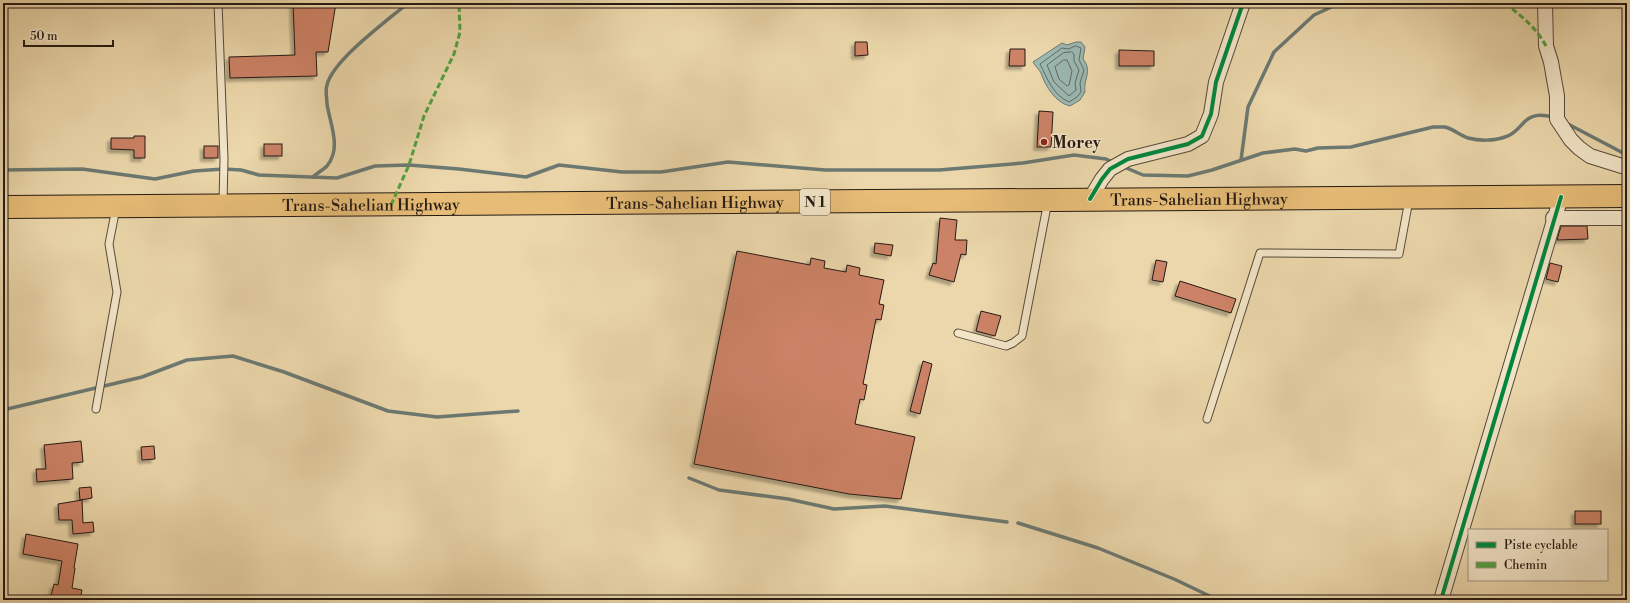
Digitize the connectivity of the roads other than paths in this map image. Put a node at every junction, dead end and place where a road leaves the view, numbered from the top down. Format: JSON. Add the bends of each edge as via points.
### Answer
{"nodes":[{"id":1,"x":218,"y":3,"type":"edge"},
{"id":2,"x":1243,"y":3,"type":"edge"},
{"id":3,"x":1545,"y":3,"type":"edge"},
{"id":4,"x":1627,"y":166,"type":"edge"},
{"id":5,"x":1627,"y":196,"type":"edge"},
{"id":6,"x":1561,"y":197,"type":"junction"},
{"id":7,"x":1410,"y":198,"type":"junction"},
{"id":8,"x":1048,"y":199,"type":"junction"},
{"id":9,"x":1090,"y":199,"type":"junction"},
{"id":10,"x":223,"y":205,"type":"junction"},
{"id":11,"x":116,"y":206,"type":"junction"},
{"id":12,"x":3,"y":207,"type":"edge"},
{"id":13,"x":1553,"y":218,"type":"junction"},
{"id":14,"x":1627,"y":218,"type":"edge"},
{"id":15,"x":958,"y":333,"type":"dead end"},
{"id":16,"x":96,"y":409,"type":"dead end"},
{"id":17,"x":1207,"y":419,"type":"dead end"},
{"id":18,"x":1441,"y":600,"type":"edge"}],
"edges":[{"from":1,"to":10,"type":"lane","via":[[224,159]]},
{"from":2,"to":9,"type":"street","via":[[1216,82],[1211,114],[1202,136],[1188,144],[1128,159],[1110,169]]},
{"from":3,"to":4,"type":"street","via":[[1546,46],[1557,96],[1557,119],[1571,140],[1590,156]]},
{"from":5,"to":6,"type":"highway","name":"Trans-Sahelian Highway","number":"N 1"},
{"from":6,"to":7,"type":"highway","name":"Trans-Sahelian Highway","number":"N 1"},
{"from":6,"to":13,"type":"street"},
{"from":7,"to":9,"type":"highway","name":"Trans-Sahelian Highway","number":"N 1"},
{"from":7,"to":17,"type":"lane","via":[[1399,254],[1260,253]]},
{"from":8,"to":9,"type":"highway","name":"Trans-Sahelian Highway","number":"N 1"},
{"from":8,"to":10,"type":"highway","name":"Trans-Sahelian Highway","number":"N 1"},
{"from":8,"to":15,"type":"lane","via":[[1022,336],[1006,346]]},
{"from":10,"to":11,"type":"highway","name":"Trans-Sahelian Highway","number":"N 1"},
{"from":11,"to":12,"type":"highway","name":"Trans-Sahelian Highway","number":"N 1"},
{"from":11,"to":16,"type":"lane","via":[[109,244],[117,292]]},
{"from":13,"to":14,"type":"street"},
{"from":13,"to":18,"type":"street"}]}
